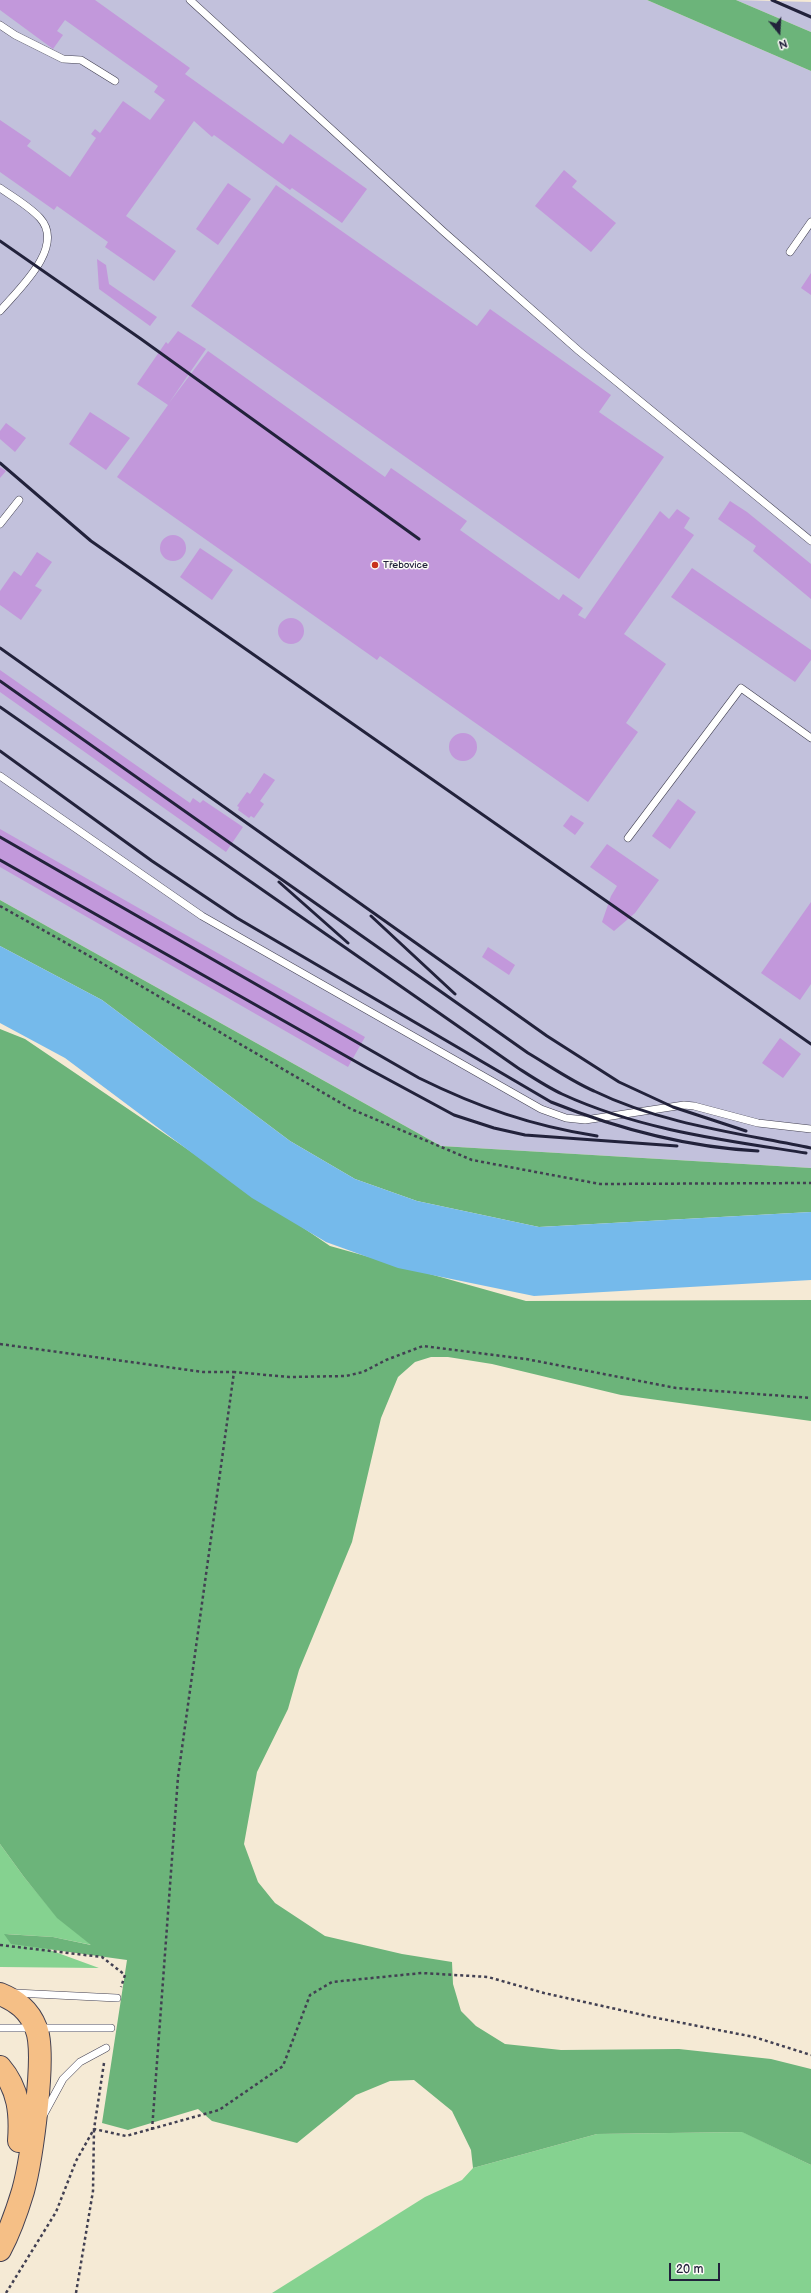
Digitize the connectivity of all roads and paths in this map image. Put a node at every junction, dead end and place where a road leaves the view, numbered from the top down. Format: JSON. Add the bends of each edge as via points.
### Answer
{"nodes":[{"id":1,"x":190,"y":0,"type":"edge"},
{"id":2,"x":0,"y":25,"type":"edge"},
{"id":3,"x":115,"y":81,"type":"dead end"},
{"id":4,"x":0,"y":188,"type":"edge"},
{"id":5,"x":811,"y":222,"type":"edge"},
{"id":6,"x":790,"y":252,"type":"dead end"},
{"id":7,"x":0,"y":311,"type":"edge"},
{"id":8,"x":19,"y":500,"type":"dead end"},
{"id":9,"x":0,"y":524,"type":"edge"},
{"id":10,"x":811,"y":541,"type":"edge"},
{"id":11,"x":811,"y":738,"type":"edge"},
{"id":12,"x":0,"y":776,"type":"edge"},
{"id":13,"x":628,"y":838,"type":"dead end"},
{"id":14,"x":0,"y":906,"type":"edge"},
{"id":15,"x":811,"y":1129,"type":"edge"},
{"id":16,"x":811,"y":1183,"type":"edge"},
{"id":17,"x":0,"y":1344,"type":"edge"},
{"id":18,"x":234,"y":1372,"type":"junction"},
{"id":19,"x":811,"y":1398,"type":"edge"},
{"id":20,"x":0,"y":1945,"type":"edge"},
{"id":21,"x":0,"y":1993,"type":"edge"},
{"id":22,"x":117,"y":1998,"type":"joint"},
{"id":23,"x":0,"y":2028,"type":"edge"},
{"id":24,"x":37,"y":2028,"type":"junction"},
{"id":25,"x":111,"y":2028,"type":"dead end"},
{"id":26,"x":106,"y":2048,"type":"joint"},
{"id":27,"x":811,"y":2055,"type":"edge"},
{"id":28,"x":0,"y":2067,"type":"edge"},
{"id":29,"x":94,"y":2129,"type":"junction"},
{"id":30,"x":152,"y":2130,"type":"junction"},
{"id":31,"x":32,"y":2138,"type":"junction"},
{"id":32,"x":0,"y":2225,"type":"edge"},
{"id":33,"x":0,"y":2250,"type":"edge"},
{"id":34,"x":6,"y":2293,"type":"edge"},
{"id":35,"x":76,"y":2293,"type":"edge"}],
"edges":[{"from":1,"to":10,"type":"lane","via":[[444,232],[568,340]]},
{"from":2,"to":3,"type":"lane","via":[[63,59],[81,60]]},
{"from":4,"to":7,"type":"lane","via":[[41,219],[47,236],[42,259]]},
{"from":5,"to":6,"type":"lane"},
{"from":8,"to":9,"type":"lane"},
{"from":11,"to":13,"type":"lane","via":[[741,688]]},
{"from":12,"to":15,"type":"lane","via":[[202,916],[541,1109],[566,1118],[585,1120],[689,1105],[758,1123]]},
{"from":14,"to":16,"type":"path","via":[[351,1109],[472,1160],[600,1184]]},
{"from":17,"to":18,"type":"path","via":[[203,1372]]},
{"from":18,"to":19,"type":"path","via":[[289,1377],[346,1376],[363,1372],[423,1346],[526,1359],[676,1388]]},
{"from":18,"to":30,"type":"path","via":[[178,1777]]},
{"from":20,"to":22,"type":"path","via":[[102,1957],[125,1975]]},
{"from":21,"to":22,"type":"lane"},
{"from":21,"to":24,"type":"highway","via":[[16,2000],[27,2011]]},
{"from":23,"to":24,"type":"lane"},
{"from":24,"to":25,"type":"lane"},
{"from":24,"to":31,"type":"highway","via":[[41,2049]]},
{"from":26,"to":29,"type":"path"},
{"from":26,"to":31,"type":"lane","via":[[80,2062],[64,2079]]},
{"from":27,"to":30,"type":"path","via":[[754,2037],[645,2016],[544,1993],[488,1977],[422,1973],[332,1982],[310,1995],[283,2066],[219,2110]]},
{"from":28,"to":32,"type":"highway","via":[[13,2087],[20,2118],[16,2164]]},
{"from":29,"to":30,"type":"path","via":[[126,2136]]},
{"from":29,"to":34,"type":"path","via":[[76,2161],[56,2212]]},
{"from":29,"to":35,"type":"path","via":[[93,2191]]},
{"from":31,"to":33,"type":"highway","via":[[16,2215]]}]}
